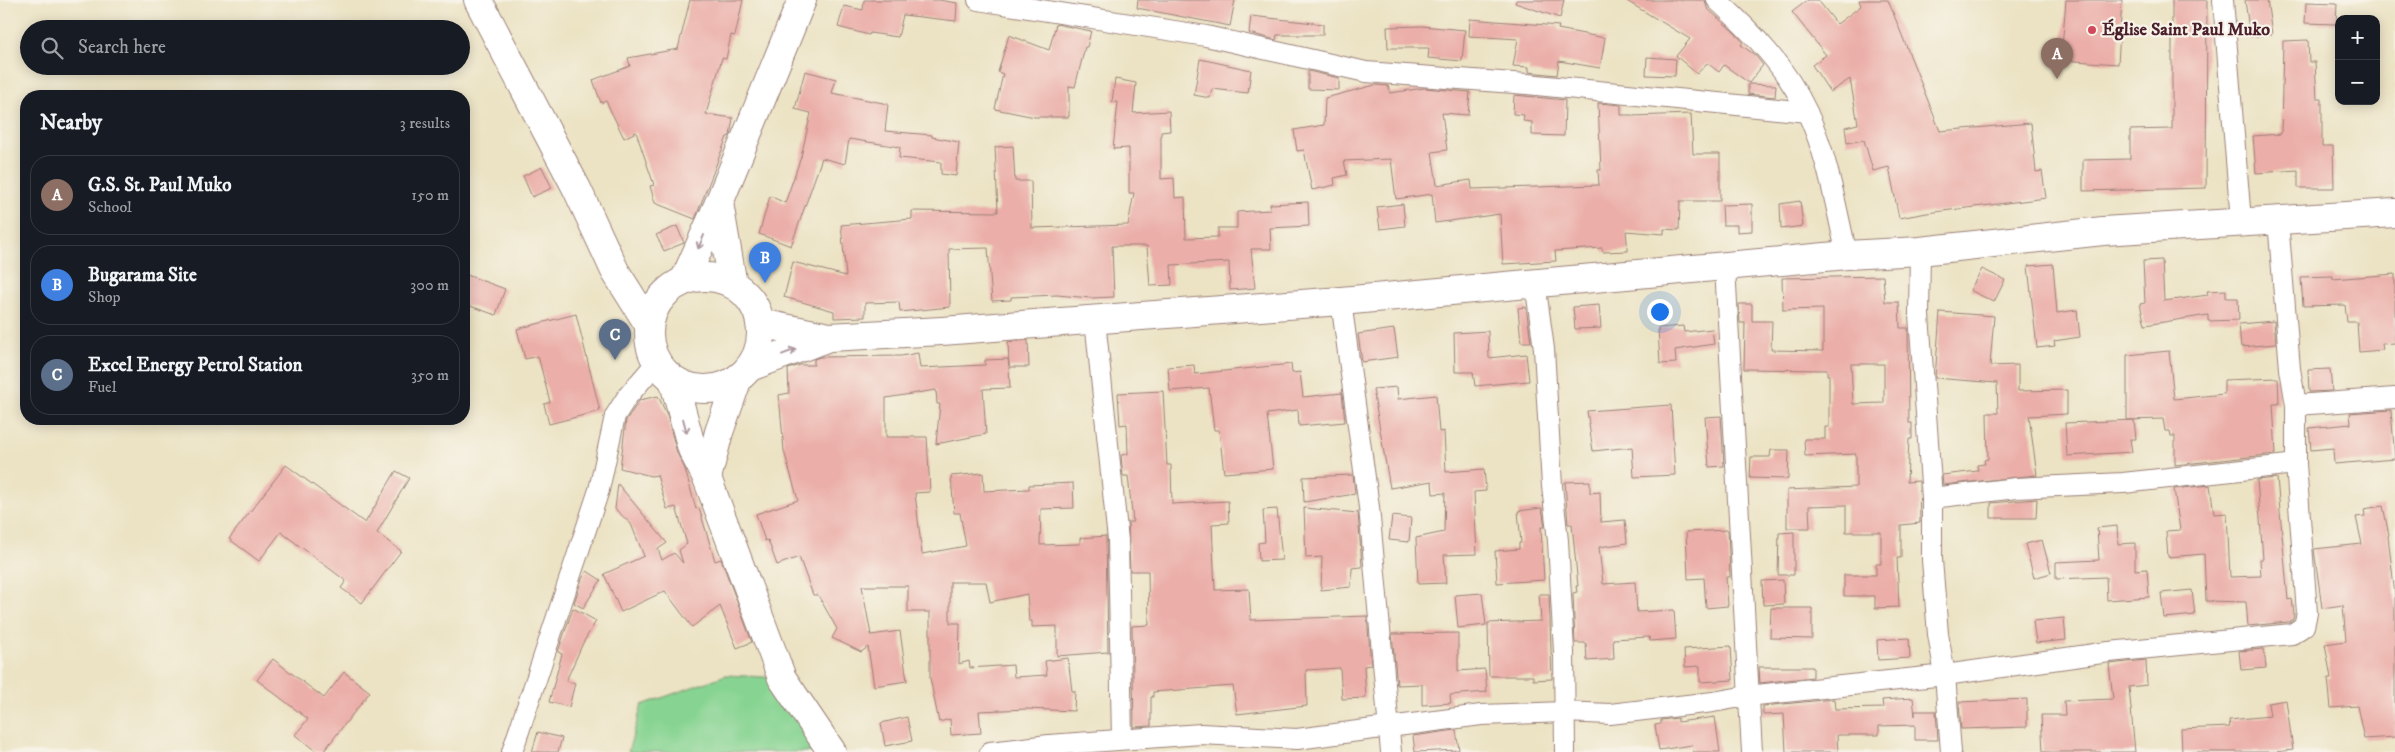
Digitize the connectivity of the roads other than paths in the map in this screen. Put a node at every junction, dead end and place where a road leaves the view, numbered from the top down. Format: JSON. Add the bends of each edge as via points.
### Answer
{"nodes":[{"id":1,"x":478,"y":0,"type":"edge"},
{"id":2,"x":802,"y":0,"type":"edge"},
{"id":3,"x":978,"y":0,"type":"edge"},
{"id":4,"x":2223,"y":0,"type":"edge"},
{"id":5,"x":1729,"y":4,"type":"edge"},
{"id":6,"x":1808,"y":112,"type":"junction"},
{"id":7,"x":719,"y":203,"type":"junction"},
{"id":8,"x":2395,"y":213,"type":"edge"},
{"id":9,"x":2278,"y":220,"type":"junction"},
{"id":10,"x":2241,"y":221,"type":"junction"},
{"id":11,"x":1920,"y":252,"type":"junction"},
{"id":12,"x":1847,"y":255,"type":"junction"},
{"id":13,"x":1725,"y":267,"type":"junction"},
{"id":14,"x":684,"y":282,"type":"junction"},
{"id":15,"x":1535,"y":282,"type":"junction"},
{"id":16,"x":733,"y":285,"type":"junction"},
{"id":17,"x":1341,"y":301,"type":"junction"},
{"id":18,"x":1095,"y":320,"type":"junction"},
{"id":19,"x":760,"y":323,"type":"junction"},
{"id":20,"x":649,"y":325,"type":"junction"},
{"id":21,"x":829,"y":338,"type":"junction"},
{"id":22,"x":665,"y":370,"type":"junction"},
{"id":23,"x":744,"y":373,"type":"junction"},
{"id":24,"x":2395,"y":398,"type":"edge"},
{"id":25,"x":2296,"y":405,"type":"junction"},
{"id":26,"x":2296,"y":464,"type":"junction"},
{"id":27,"x":707,"y":478,"type":"junction"},
{"id":28,"x":1932,"y":498,"type":"junction"},
{"id":29,"x":1945,"y":675,"type":"junction"},
{"id":30,"x":1747,"y":696,"type":"junction"},
{"id":31,"x":1564,"y":712,"type":"junction"},
{"id":32,"x":1389,"y":726,"type":"junction"},
{"id":33,"x":1122,"y":739,"type":"junction"},
{"id":34,"x":512,"y":752,"type":"edge"},
{"id":35,"x":832,"y":752,"type":"edge"},
{"id":36,"x":990,"y":752,"type":"edge"},
{"id":37,"x":1391,"y":752,"type":"edge"},
{"id":38,"x":1566,"y":752,"type":"edge"},
{"id":39,"x":1752,"y":752,"type":"edge"},
{"id":40,"x":1951,"y":752,"type":"edge"}],
"edges":[{"from":1,"to":20,"type":"main road","via":[[576,188],[615,271]]},
{"from":2,"to":7,"type":"main road"},
{"from":3,"to":6,"type":"street","via":[[1206,36],[1366,72],[1527,84]]},
{"from":4,"to":10,"type":"street"},
{"from":5,"to":6,"type":"street","via":[[1790,82]]},
{"from":6,"to":12,"type":"street","via":[[1827,171]]},
{"from":7,"to":14,"type":"main road","one_way":true},
{"from":7,"to":16,"type":"main road"},
{"from":8,"to":9,"type":"main road"},
{"from":9,"to":10,"type":"main road"},
{"from":9,"to":25,"type":"street"},
{"from":10,"to":11,"type":"main road","via":[[2103,231]]},
{"from":11,"to":12,"type":"main road"},
{"from":11,"to":28,"type":"street","via":[[1919,315]]},
{"from":12,"to":13,"type":"main road"},
{"from":13,"to":15,"type":"main road"},
{"from":13,"to":30,"type":"street"},
{"from":14,"to":16,"type":"main road","via":[[709,278]]},
{"from":14,"to":20,"type":"main road","via":[[658,303]]},
{"from":15,"to":17,"type":"main road"},
{"from":15,"to":31,"type":"street","via":[[1544,349],[1558,541]]},
{"from":16,"to":19,"type":"main road","via":[[748,297]]},
{"from":17,"to":18,"type":"main road"},
{"from":17,"to":32,"type":"street","via":[[1368,498]]},
{"from":18,"to":21,"type":"main road"},
{"from":18,"to":33,"type":"street","via":[[1118,540]]},
{"from":19,"to":21,"type":"main road"},
{"from":19,"to":23,"type":"main road","via":[[760,346]]},
{"from":20,"to":22,"type":"main road","via":[[650,344]]},
{"from":23,"to":21,"type":"main road","one_way":true},
{"from":22,"to":23,"type":"main road","via":[[690,387],[710,389],[730,384]]},
{"from":22,"to":27,"type":"main road","one_way":true,"via":[[692,449]]},
{"from":22,"to":34,"type":"street","via":[[627,397],[615,416],[599,490]]},
{"from":23,"to":27,"type":"main road","via":[[719,432]]},
{"from":24,"to":25,"type":"street"},
{"from":25,"to":26,"type":"street"},
{"from":26,"to":28,"type":"street","via":[[2123,483],[2016,488]]},
{"from":26,"to":29,"type":"street","via":[[2307,613],[2304,626],[2292,634],[2109,652]]},
{"from":27,"to":35,"type":"main road","via":[[782,678]]},
{"from":28,"to":29,"type":"street","via":[[1932,560]]},
{"from":29,"to":30,"type":"street"},
{"from":29,"to":40,"type":"street"},
{"from":30,"to":31,"type":"street","via":[[1610,714]]},
{"from":30,"to":39,"type":"street"},
{"from":31,"to":32,"type":"street","via":[[1481,715]]},
{"from":31,"to":38,"type":"street"},
{"from":32,"to":33,"type":"street","via":[[1297,739],[1201,734]]},
{"from":32,"to":37,"type":"street"},
{"from":33,"to":36,"type":"street"}]}
